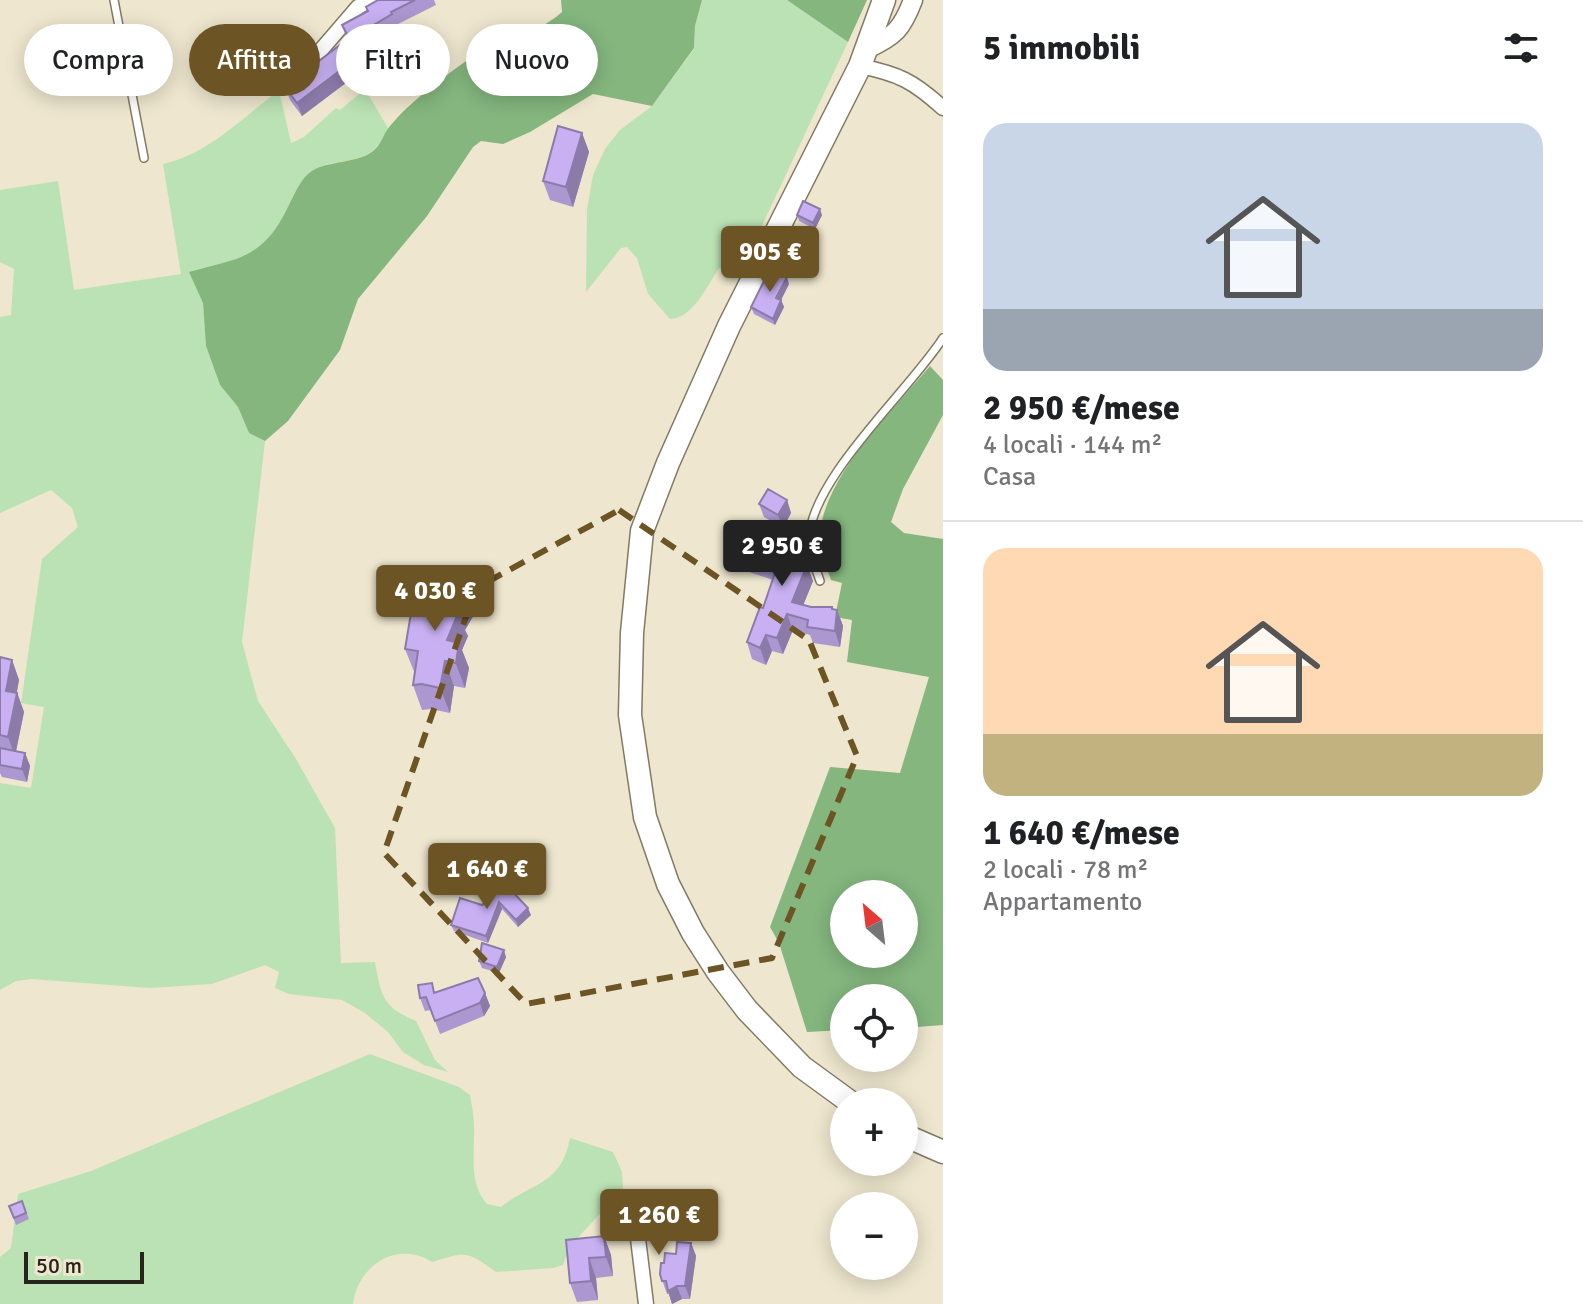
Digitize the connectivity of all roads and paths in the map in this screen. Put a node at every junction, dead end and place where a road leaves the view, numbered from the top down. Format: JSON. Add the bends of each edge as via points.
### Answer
{"nodes":[{"id":1,"x":114,"y":0,"type":"edge"},
{"id":2,"x":370,"y":0,"type":"edge"},
{"id":3,"x":884,"y":0,"type":"edge"},
{"id":4,"x":912,"y":3,"type":"edge"},
{"id":5,"x":320,"y":51,"type":"edge"},
{"id":6,"x":864,"y":58,"type":"junction"},
{"id":7,"x":943,"y":108,"type":"edge"},
{"id":8,"x":144,"y":158,"type":"dead end"},
{"id":9,"x":943,"y":338,"type":"edge"},
{"id":10,"x":820,"y":581,"type":"dead end"},
{"id":11,"x":831,"y":1088,"type":"edge"},
{"id":12,"x":918,"y":1141,"type":"edge"},
{"id":13,"x":943,"y":1152,"type":"edge"},
{"id":14,"x":635,"y":1214,"type":"dead end"},
{"id":15,"x":646,"y":1304,"type":"edge"}],
"edges":[{"from":1,"to":8,"type":"lane"},
{"from":2,"to":5,"type":"street"},
{"from":3,"to":4,"type":"street","via":[[898,19]]},
{"from":3,"to":6,"type":"main road"},
{"from":4,"to":6,"type":"street","via":[[901,28]]},
{"from":6,"to":7,"type":"street","via":[[920,87]]},
{"from":6,"to":11,"type":"main road","via":[[729,326],[668,463],[642,531],[632,633],[630,715],[645,817],[668,884],[693,933],[747,1010],[802,1067]]},
{"from":9,"to":10,"type":"lane","via":[[819,501],[808,541]]},
{"from":12,"to":13,"type":"main road"},
{"from":14,"to":15,"type":"street"}]}
